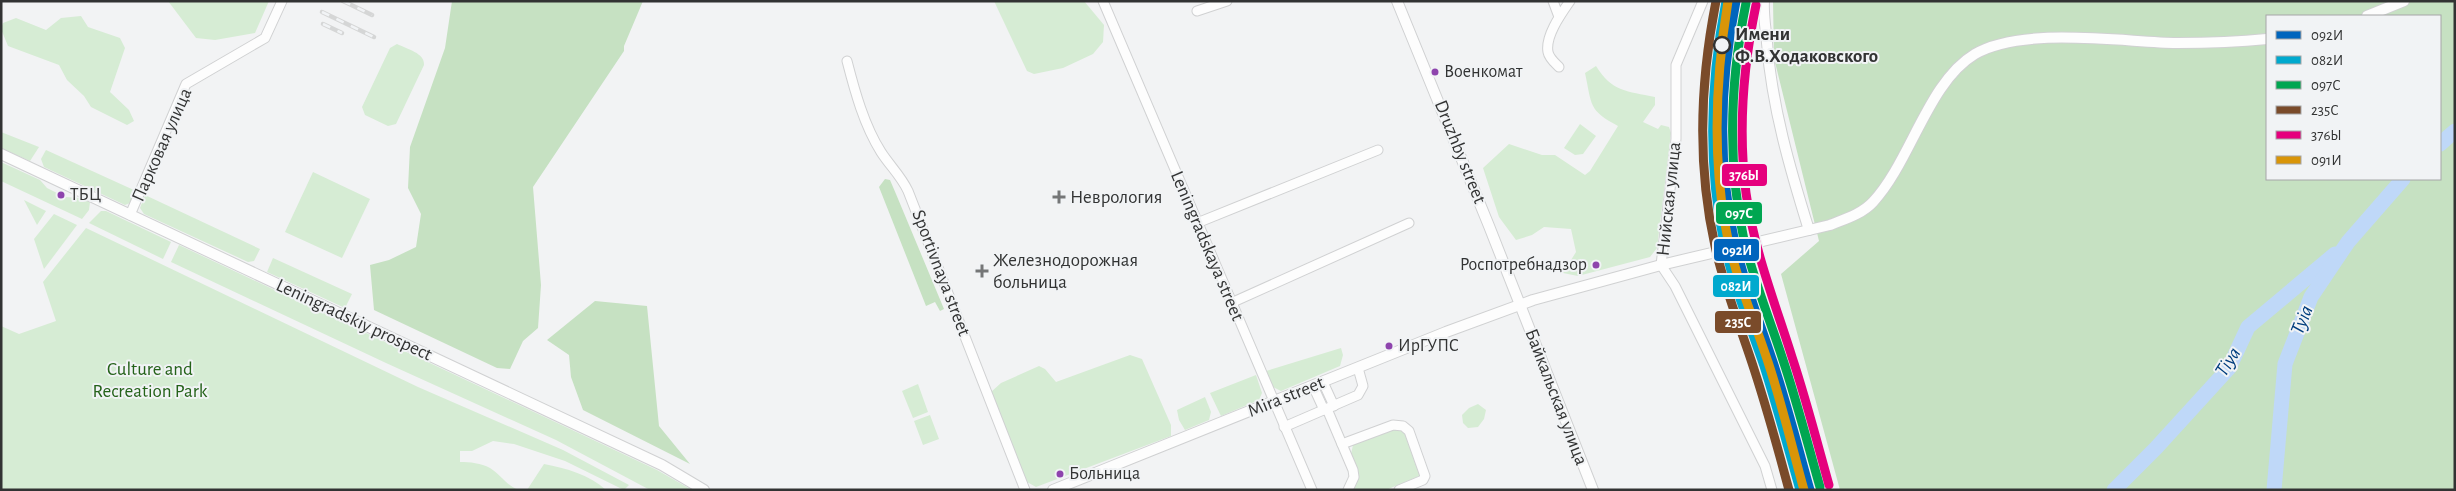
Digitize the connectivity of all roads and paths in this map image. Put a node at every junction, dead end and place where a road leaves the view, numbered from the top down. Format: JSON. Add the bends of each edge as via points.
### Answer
{"nodes":[{"id":1,"x":282,"y":1,"type":"edge"},
{"id":2,"x":1103,"y":1,"type":"edge"},
{"id":3,"x":1227,"y":1,"type":"edge"},
{"id":4,"x":1397,"y":1,"type":"edge"},
{"id":5,"x":1553,"y":1,"type":"edge"},
{"id":6,"x":1570,"y":1,"type":"edge"},
{"id":7,"x":1703,"y":1,"type":"edge"},
{"id":8,"x":1764,"y":1,"type":"edge"},
{"id":9,"x":2404,"y":1,"type":"edge"},
{"id":10,"x":1197,"y":12,"type":"dead end"},
{"id":11,"x":2369,"y":15,"type":"edge"},
{"id":12,"x":1559,"y":17,"type":"junction"},
{"id":13,"x":2266,"y":39,"type":"edge"},
{"id":14,"x":847,"y":61,"type":"dead end"},
{"id":15,"x":1559,"y":67,"type":"dead end"},
{"id":16,"x":1378,"y":150,"type":"dead end"},
{"id":17,"x":1,"y":154,"type":"edge"},
{"id":18,"x":130,"y":215,"type":"junction"},
{"id":19,"x":1197,"y":223,"type":"junction"},
{"id":20,"x":1409,"y":223,"type":"dead end"},
{"id":21,"x":1809,"y":230,"type":"junction"},
{"id":22,"x":1661,"y":265,"type":"junction"},
{"id":23,"x":1231,"y":303,"type":"junction"},
{"id":24,"x":1520,"y":305,"type":"junction"},
{"id":25,"x":1358,"y":368,"type":"junction"},
{"id":26,"x":1318,"y":384,"type":"junction"},
{"id":27,"x":1273,"y":403,"type":"junction"},
{"id":28,"x":1328,"y":408,"type":"junction"},
{"id":29,"x":1284,"y":427,"type":"junction"},
{"id":30,"x":1342,"y":444,"type":"junction"},
{"id":31,"x":704,"y":490,"type":"edge"},
{"id":32,"x":1025,"y":490,"type":"edge"},
{"id":33,"x":1053,"y":490,"type":"edge"},
{"id":34,"x":1312,"y":490,"type":"edge"},
{"id":35,"x":1348,"y":490,"type":"edge"},
{"id":36,"x":1399,"y":490,"type":"edge"},
{"id":37,"x":1592,"y":490,"type":"edge"},
{"id":38,"x":1772,"y":490,"type":"edge"}],
"edges":[{"from":1,"to":18,"type":"street","name":"Парковая улица","via":[[265,38],[186,84]]},
{"from":2,"to":19,"type":"street","name":"Leningradskaya street"},
{"from":3,"to":10,"type":"street"},
{"from":4,"to":24,"type":"street","name":"Druzhby street"},
{"from":5,"to":12,"type":"street"},
{"from":6,"to":12,"type":"street"},
{"from":7,"to":22,"type":"street","name":"Нийская улица","via":[[1676,65],[1676,139]]},
{"from":8,"to":21,"type":"street","via":[[1768,66],[1778,118]]},
{"from":9,"to":11,"type":"street"},
{"from":12,"to":15,"type":"street","via":[[1548,51]]},
{"from":13,"to":21,"type":"street","name":"Mira street","via":[[2178,43],[2061,38],[1991,47],[1962,64],[1943,85],[1891,179],[1872,203],[1849,217]]},
{"from":14,"to":32,"type":"street","name":"Sportivnaya street","via":[[856,98],[881,152],[908,191]]},
{"from":16,"to":19,"type":"street"},
{"from":17,"to":18,"type":"street","name":"Leningradskiy prospect"},
{"from":18,"to":31,"type":"street","name":"Leningradskiy prospect","via":[[662,465]]},
{"from":19,"to":23,"type":"street","name":"Leningradskaya street"},
{"from":20,"to":23,"type":"street"},
{"from":21,"to":22,"type":"street","name":"Mira street"},
{"from":22,"to":24,"type":"street","name":"Mira street"},
{"from":22,"to":38,"type":"street","name":"Нийская улица","via":[[1676,286],[1765,466]]},
{"from":23,"to":27,"type":"street","name":"Leningradskaya street"},
{"from":24,"to":25,"type":"street","name":"Mira street"},
{"from":24,"to":37,"type":"street","name":"Байкальская улица"},
{"from":25,"to":26,"type":"street","name":"Mira street"},
{"from":25,"to":28,"type":"street","via":[[1362,390],[1354,398]]},
{"from":26,"to":27,"type":"street","name":"Mira street"},
{"from":26,"to":28,"type":"street"},
{"from":27,"to":29,"type":"street","name":"Leningradskaya street"},
{"from":27,"to":33,"type":"street","name":"Mira street"},
{"from":28,"to":29,"type":"street"},
{"from":28,"to":30,"type":"street"},
{"from":29,"to":34,"type":"street","name":"Leningradskaya street"},
{"from":30,"to":35,"type":"street","via":[[1354,474]]},
{"from":30,"to":36,"type":"street","via":[[1393,425],[1406,427],[1425,476],[1423,480]]}]}
